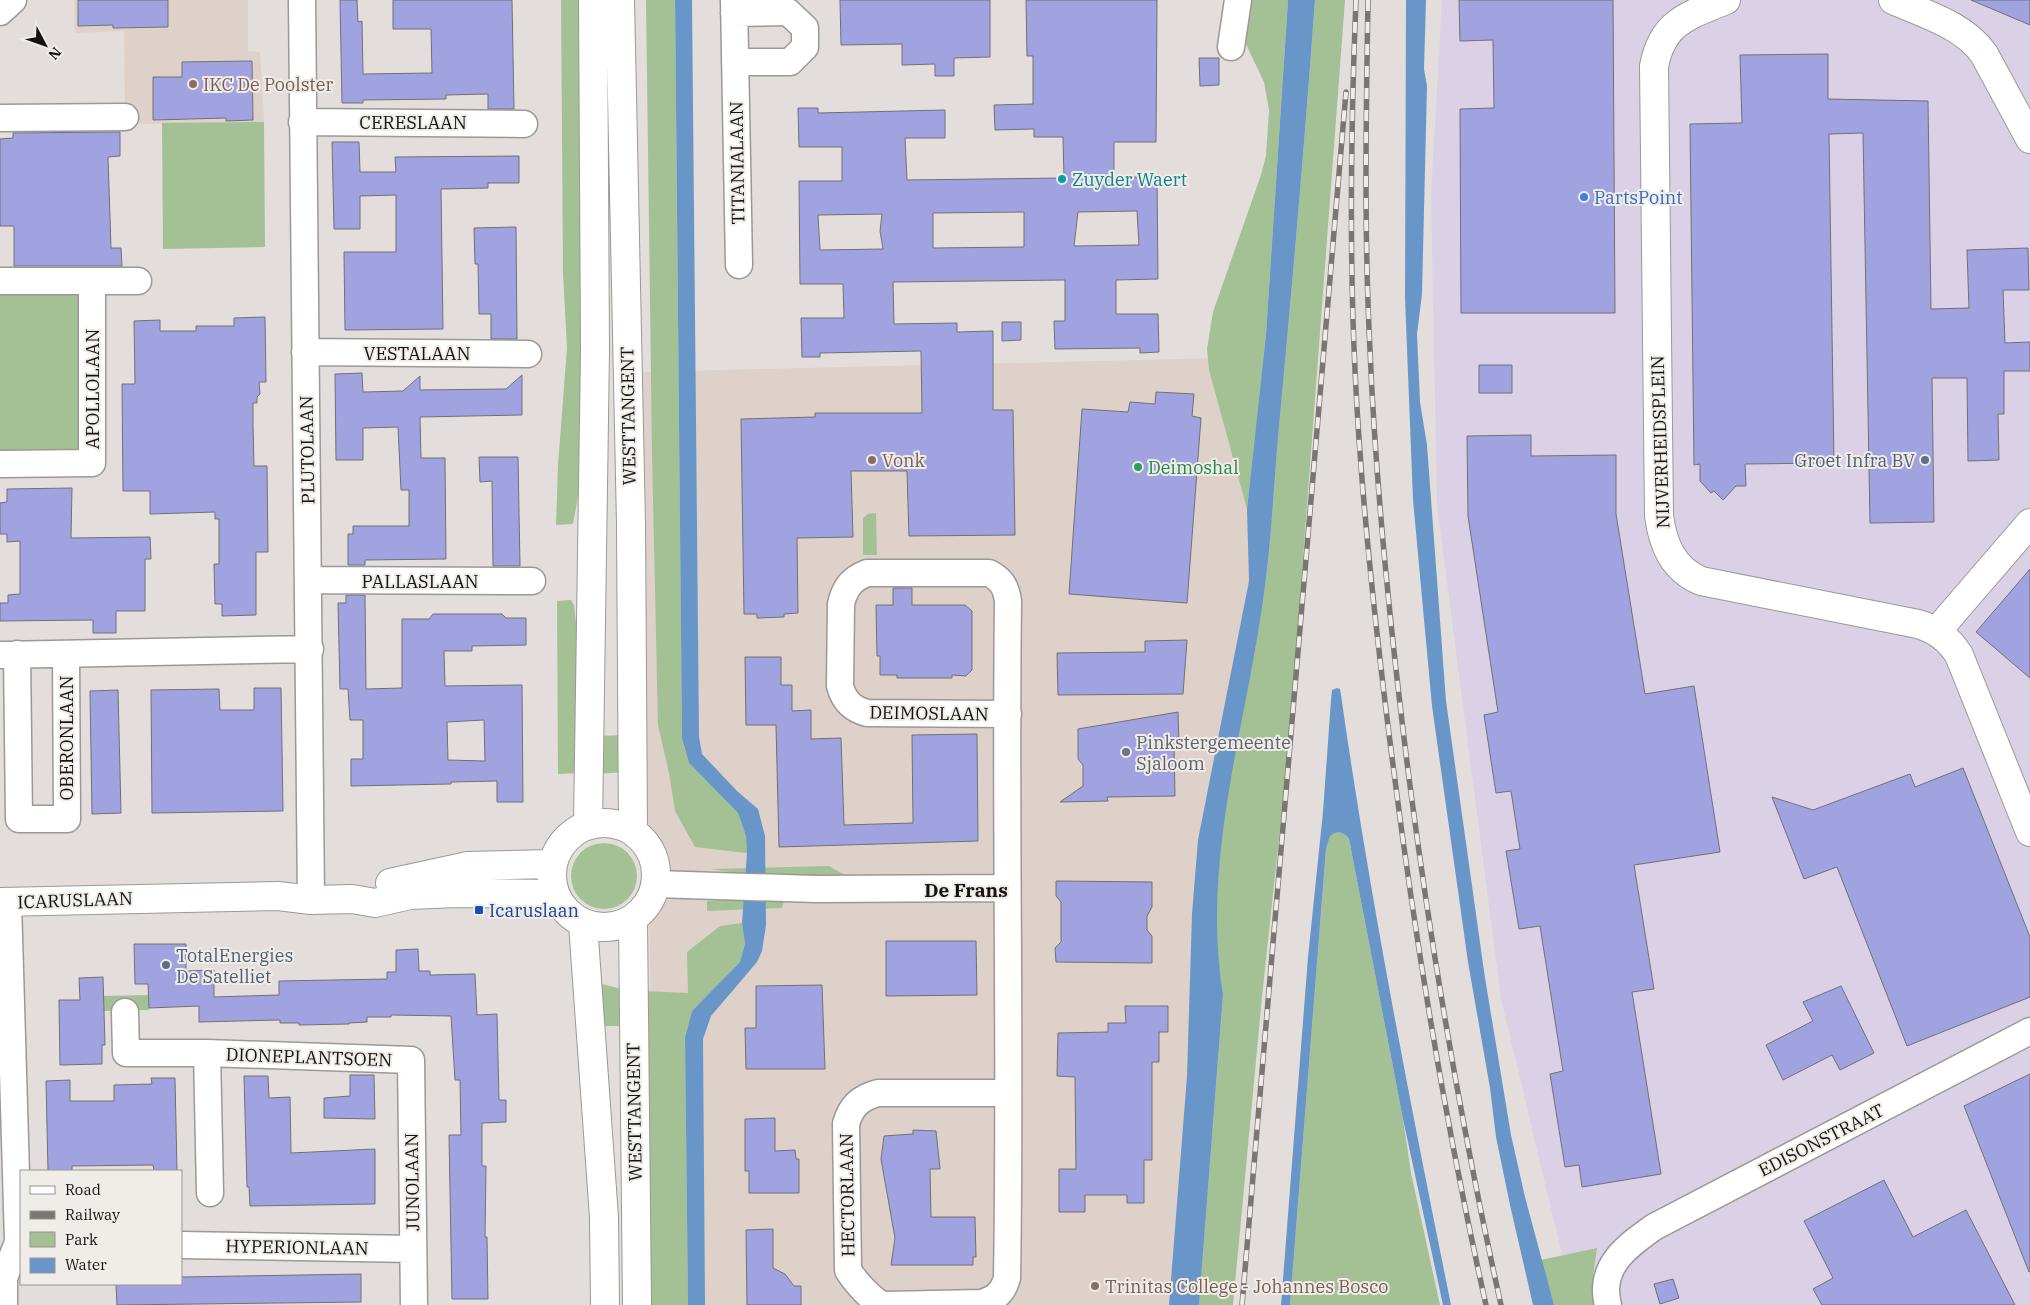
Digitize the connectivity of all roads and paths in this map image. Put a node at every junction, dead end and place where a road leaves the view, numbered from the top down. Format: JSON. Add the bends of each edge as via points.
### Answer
{"nodes":[{"id":1,"x":12,"y":0,"type":"edge"},
{"id":2,"x":302,"y":0,"type":"edge"},
{"id":3,"x":592,"y":0,"type":"edge"},
{"id":4,"x":620,"y":0,"type":"edge"},
{"id":5,"x":1238,"y":0,"type":"edge"},
{"id":6,"x":1726,"y":0,"type":"edge"},
{"id":7,"x":1893,"y":0,"type":"edge"},
{"id":8,"x":734,"y":6,"type":"edge"},
{"id":9,"x":0,"y":12,"type":"edge"},
{"id":10,"x":1230,"y":47,"type":"dead end"},
{"id":11,"x":735,"y":62,"type":"junction"},
{"id":12,"x":125,"y":117,"type":"dead end"},
{"id":13,"x":0,"y":118,"type":"edge"},
{"id":14,"x":302,"y":122,"type":"junction"},
{"id":15,"x":524,"y":124,"type":"dead end"},
{"id":16,"x":2030,"y":139,"type":"edge"},
{"id":17,"x":739,"y":264,"type":"dead end"},
{"id":18,"x":138,"y":281,"type":"dead end"},
{"id":19,"x":0,"y":282,"type":"edge"},
{"id":20,"x":92,"y":282,"type":"junction"},
{"id":21,"x":305,"y":352,"type":"junction"},
{"id":22,"x":528,"y":354,"type":"dead end"},
{"id":23,"x":0,"y":464,"type":"edge"},
{"id":24,"x":2030,"y":523,"type":"edge"},
{"id":25,"x":309,"y":580,"type":"junction"},
{"id":26,"x":532,"y":581,"type":"dead end"},
{"id":27,"x":1937,"y":631,"type":"junction"},
{"id":28,"x":310,"y":649,"type":"junction"},
{"id":29,"x":8,"y":654,"type":"edge"},
{"id":30,"x":66,"y":654,"type":"junction"},
{"id":31,"x":1008,"y":714,"type":"junction"},
{"id":32,"x":588,"y":825,"type":"junction"},
{"id":33,"x":633,"y":831,"type":"junction"},
{"id":34,"x":2030,"y":832,"type":"edge"},
{"id":35,"x":552,"y":864,"type":"junction"},
{"id":36,"x":655,"y":884,"type":"junction"},
{"id":37,"x":1007,"y":888,"type":"junction"},
{"id":38,"x":555,"y":894,"type":"junction"},
{"id":39,"x":352,"y":899,"type":"junction"},
{"id":40,"x":311,"y":900,"type":"junction"},
{"id":41,"x":4,"y":902,"type":"edge"},
{"id":42,"x":633,"y":919,"type":"junction"},
{"id":43,"x":584,"y":924,"type":"junction"},
{"id":44,"x":125,"y":1012,"type":"dead end"},
{"id":45,"x":2030,"y":1032,"type":"edge"},
{"id":46,"x":208,"y":1053,"type":"junction"},
{"id":47,"x":411,"y":1060,"type":"joint"},
{"id":48,"x":1008,"y":1093,"type":"junction"},
{"id":49,"x":210,"y":1193,"type":"dead end"},
{"id":50,"x":20,"y":1242,"type":"edge"},
{"id":51,"x":182,"y":1245,"type":"edge"},
{"id":52,"x":413,"y":1249,"type":"junction"},
{"id":53,"x":965,"y":1304,"type":"edge"},
{"id":54,"x":4,"y":1305,"type":"edge"},
{"id":55,"x":414,"y":1305,"type":"edge"},
{"id":56,"x":605,"y":1305,"type":"edge"},
{"id":57,"x":636,"y":1305,"type":"edge"},
{"id":58,"x":886,"y":1305,"type":"edge"},
{"id":59,"x":1608,"y":1305,"type":"edge"}],
"edges":[{"from":1,"to":9,"type":"street"},
{"from":2,"to":14,"type":"street","name":"PLUTOLAAN"},
{"from":3,"to":32,"type":"main road","name":"WESTTANGENT","via":[[595,351]]},
{"from":4,"to":33,"type":"main road","name":"WESTTANGENT"},
{"from":5,"to":10,"type":"street"},
{"from":6,"to":27,"type":"main road","name":"NIJVERHEIDSPLEIN","via":[[1675,25],[1666,34],[1654,66],[1659,516],[1665,546],[1676,564],[1691,577],[1702,581],[1918,624]]},
{"from":7,"to":16,"type":"main road","via":[[1961,32],[1976,43]]},
{"from":8,"to":11,"type":"street","name":"TITANIALAAN"},
{"from":8,"to":11,"type":"street","name":"TITANIALAAN","via":[[788,12],[805,28],[805,47],[790,62]]},
{"from":11,"to":17,"type":"street","name":"TITANIALAAN"},
{"from":12,"to":13,"type":"street"},
{"from":14,"to":15,"type":"street","name":"CERESLAAN"},
{"from":14,"to":21,"type":"street","name":"PLUTOLAAN"},
{"from":18,"to":20,"type":"street"},
{"from":19,"to":20,"type":"street"},
{"from":20,"to":23,"type":"street","name":"APOLLOLAAN","via":[[92,463]]},
{"from":21,"to":22,"type":"street","name":"VESTALAAN"},
{"from":21,"to":25,"type":"street","name":"PLUTOLAAN"},
{"from":24,"to":27,"type":"main road"},
{"from":25,"to":26,"type":"street","name":"PALLASLAAN"},
{"from":25,"to":28,"type":"street","name":"PLUTOLAAN"},
{"from":27,"to":34,"type":"main road","via":[[1959,655]]},
{"from":28,"to":30,"type":"street","name":"OBERONLAAN"},
{"from":28,"to":40,"type":"street","name":"PLUTOLAAN"},
{"from":29,"to":30,"type":"street","name":"OBERONLAAN"},
{"from":29,"to":30,"type":"street","name":"OBERONLAAN","via":[[18,819],[67,820]]},
{"from":31,"to":31,"type":"street","name":"DEIMOSLAAN","via":[[1008,602],[1007,592],[997,577],[978,572],[867,573],[849,584],[841,604],[840,686],[848,704],[867,713]]},
{"from":31,"to":37,"type":"street","name":"DEIMOSLAAN"},
{"from":32,"to":33,"type":"main road","via":[[611,823]]},
{"from":32,"to":35,"type":"main road","via":[[565,840]]},
{"from":33,"to":36,"type":"main road","via":[[652,854]]},
{"from":35,"to":38,"type":"main road"},
{"from":35,"to":39,"type":"main road","via":[[468,866],[373,886]]},
{"from":36,"to":37,"type":"street","via":[[773,888]]},
{"from":36,"to":42,"type":"main road","via":[[651,898]]},
{"from":37,"to":48,"type":"street","name":"HECTORLAAN"},
{"from":38,"to":39,"type":"main road","name":"ICARUSLAAN","via":[[410,895],[374,903]]},
{"from":38,"to":43,"type":"main road","via":[[566,912]]},
{"from":39,"to":40,"type":"main road","name":"ICARUSLAAN"},
{"from":40,"to":41,"type":"main road","name":"ICARUSLAAN","via":[[278,896]]},
{"from":41,"to":50,"type":"street"},
{"from":42,"to":43,"type":"main road","via":[[609,927]]},
{"from":42,"to":57,"type":"main road","name":"WESTTANGENT"},
{"from":43,"to":56,"type":"main road","name":"WESTTANGENT","via":[[604,1217]]},
{"from":44,"to":46,"type":"street","name":"DIONEPLANTSOEN","via":[[126,1053]]},
{"from":45,"to":59,"type":"street","name":"EDISONSTRAAT","via":[[1654,1227],[1631,1243],[1609,1272],[1605,1287]]},
{"from":46,"to":47,"type":"street","name":"DIONEPLANTSOEN"},
{"from":46,"to":49,"type":"street","name":"DIONEPLANTSOEN"},
{"from":47,"to":52,"type":"street","name":"JUNOLAAN"},
{"from":48,"to":53,"type":"street","name":"HECTORLAAN","via":[[1007,1278],[1004,1287],[990,1300]]},
{"from":48,"to":58,"type":"street","name":"HECTORLAAN","via":[[878,1093],[857,1102],[850,1112],[846,1124],[848,1270],[873,1299]]},
{"from":50,"to":54,"type":"street","via":[[4,1278]]},
{"from":51,"to":52,"type":"street","name":"HYPERIONLAAN"},
{"from":52,"to":55,"type":"street","name":"JUNOLAAN"},
{"from":53,"to":58,"type":"street","name":"HECTORLAAN"}]}
